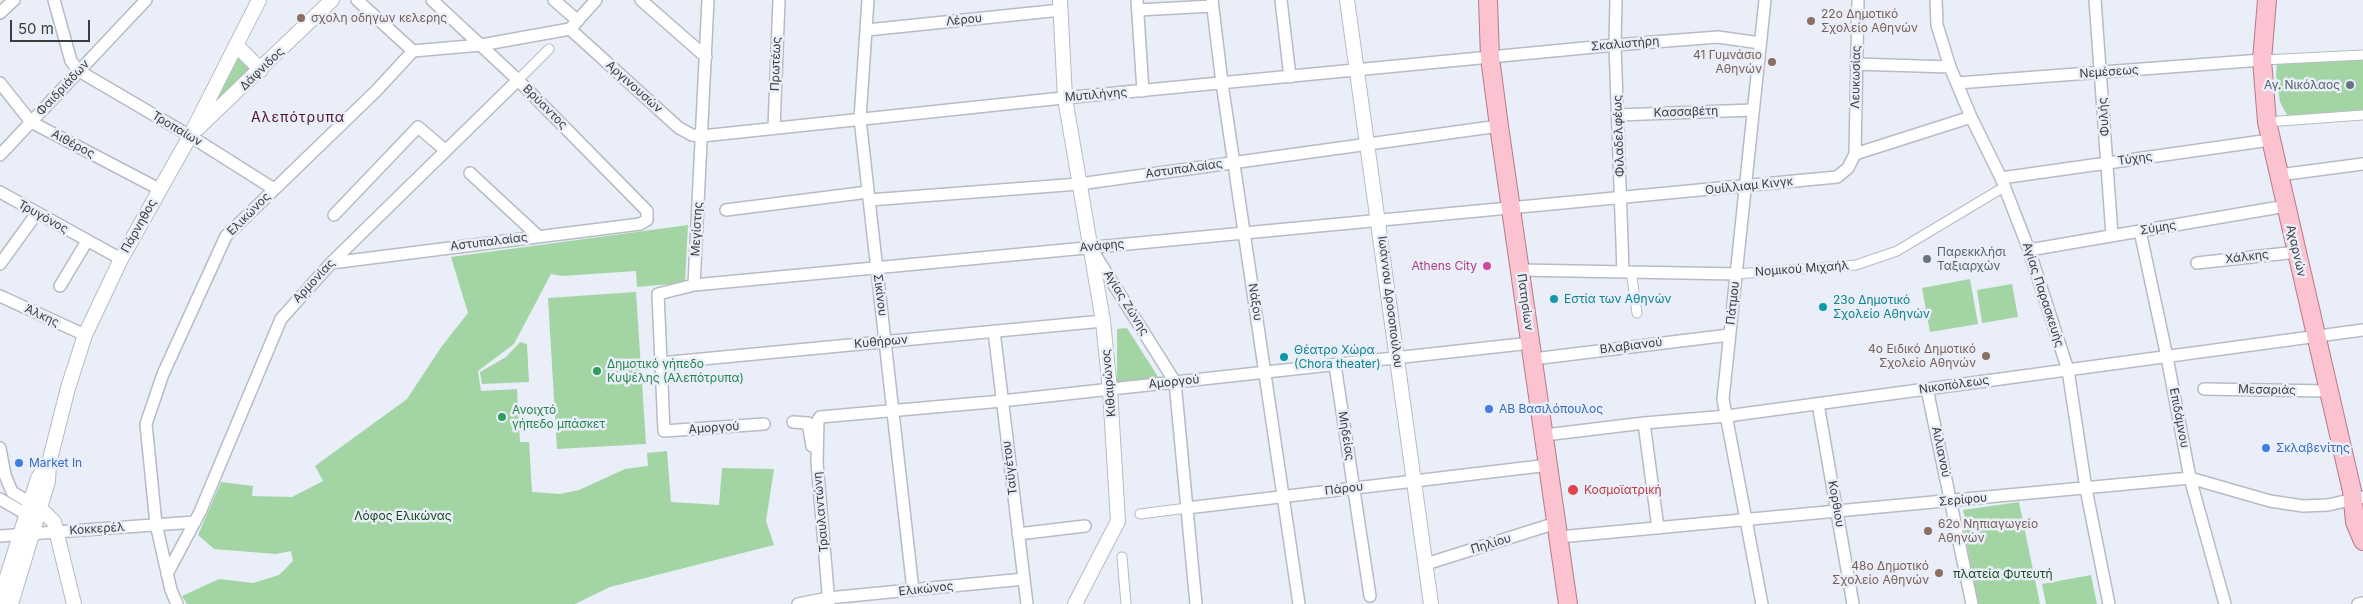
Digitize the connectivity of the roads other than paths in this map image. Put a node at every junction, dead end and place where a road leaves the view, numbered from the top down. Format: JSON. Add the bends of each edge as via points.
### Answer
{"nodes":[{"id":1,"x":14,"y":0,"type":"edge"},
{"id":2,"x":54,"y":0,"type":"edge"},
{"id":3,"x":146,"y":0,"type":"edge"},
{"id":4,"x":259,"y":0,"type":"edge"},
{"id":5,"x":332,"y":0,"type":"edge"},
{"id":6,"x":357,"y":0,"type":"edge"},
{"id":7,"x":432,"y":0,"type":"edge"},
{"id":8,"x":554,"y":0,"type":"edge"},
{"id":9,"x":596,"y":0,"type":"edge"},
{"id":10,"x":641,"y":0,"type":"edge"},
{"id":11,"x":708,"y":0,"type":"edge"},
{"id":12,"x":779,"y":0,"type":"edge"},
{"id":13,"x":868,"y":0,"type":"edge"},
{"id":14,"x":1281,"y":0,"type":"edge"},
{"id":15,"x":1347,"y":0,"type":"edge"},
{"id":16,"x":1488,"y":0,"type":"edge"},
{"id":17,"x":1616,"y":0,"type":"edge"},
{"id":18,"x":1764,"y":0,"type":"edge"},
{"id":19,"x":1858,"y":0,"type":"edge"},
{"id":20,"x":1936,"y":0,"type":"edge"},
{"id":21,"x":2095,"y":0,"type":"edge"},
{"id":22,"x":2267,"y":0,"type":"edge"},
{"id":23,"x":1213,"y":3,"type":"edge"},
{"id":24,"x":1060,"y":5,"type":"edge"},
{"id":25,"x":1138,"y":5,"type":"edge"},
{"id":26,"x":0,"y":13,"type":"edge"},
{"id":27,"x":574,"y":25,"type":"junction"},
{"id":28,"x":867,"y":30,"type":"junction"},
{"id":29,"x":1760,"y":43,"type":"junction"},
{"id":30,"x":236,"y":45,"type":"junction"},
{"id":31,"x":481,"y":45,"type":"junction"},
{"id":32,"x":1615,"y":45,"type":"junction"},
{"id":33,"x":549,"y":50,"type":"dead end"},
{"id":34,"x":414,"y":51,"type":"junction"},
{"id":35,"x":2363,"y":55,"type":"edge"},
{"id":36,"x":706,"y":57,"type":"junction"},
{"id":37,"x":1490,"y":58,"type":"junction"},
{"id":38,"x":2262,"y":60,"type":"junction"},
{"id":39,"x":1856,"y":64,"type":"junction"},
{"id":40,"x":1950,"y":67,"type":"junction"},
{"id":41,"x":261,"y":70,"type":"junction"},
{"id":42,"x":1358,"y":70,"type":"junction"},
{"id":43,"x":79,"y":71,"type":"junction"},
{"id":44,"x":2101,"y":73,"type":"junction"},
{"id":45,"x":1290,"y":77,"type":"junction"},
{"id":46,"x":518,"y":80,"type":"junction"},
{"id":47,"x":0,"y":82,"type":"edge"},
{"id":48,"x":1222,"y":83,"type":"junction"},
{"id":49,"x":1957,"y":83,"type":"junction"},
{"id":50,"x":1143,"y":91,"type":"junction"},
{"id":51,"x":1065,"y":98,"type":"junction"},
{"id":52,"x":1753,"y":110,"type":"junction"},
{"id":53,"x":1618,"y":115,"type":"junction"},
{"id":54,"x":2363,"y":115,"type":"edge"},
{"id":55,"x":1970,"y":117,"type":"junction"},
{"id":56,"x":860,"y":119,"type":"junction"},
{"id":57,"x":31,"y":122,"type":"junction"},
{"id":58,"x":2267,"y":122,"type":"junction"},
{"id":59,"x":1498,"y":126,"type":"junction"},
{"id":60,"x":774,"y":128,"type":"junction"},
{"id":61,"x":190,"y":136,"type":"junction"},
{"id":62,"x":702,"y":136,"type":"junction"},
{"id":63,"x":2270,"y":140,"type":"junction"},
{"id":64,"x":1369,"y":144,"type":"junction"},
{"id":65,"x":445,"y":150,"type":"junction"},
{"id":66,"x":1855,"y":154,"type":"junction"},
{"id":67,"x":0,"y":155,"type":"edge"},
{"id":68,"x":1234,"y":162,"type":"junction"},
{"id":69,"x":2108,"y":163,"type":"junction"},
{"id":70,"x":2363,"y":164,"type":"edge"},
{"id":71,"x":470,"y":173,"type":"dead end"},
{"id":72,"x":2279,"y":175,"type":"junction"},
{"id":73,"x":2002,"y":183,"type":"junction"},
{"id":74,"x":1079,"y":184,"type":"junction"},
{"id":75,"x":1745,"y":187,"type":"junction"},
{"id":76,"x":159,"y":189,"type":"junction"},
{"id":77,"x":274,"y":189,"type":"junction"},
{"id":78,"x":0,"y":192,"type":"edge"},
{"id":79,"x":868,"y":196,"type":"junction"},
{"id":80,"x":1621,"y":197,"type":"junction"},
{"id":81,"x":1511,"y":206,"type":"junction"},
{"id":82,"x":2286,"y":206,"type":"junction"},
{"id":83,"x":726,"y":210,"type":"dead end"},
{"id":84,"x":37,"y":213,"type":"junction"},
{"id":85,"x":334,"y":215,"type":"dead end"},
{"id":86,"x":1379,"y":219,"type":"junction"},
{"id":87,"x":647,"y":220,"type":"joint"},
{"id":88,"x":2140,"y":231,"type":"junction"},
{"id":89,"x":1245,"y":232,"type":"junction"},
{"id":90,"x":2112,"y":235,"type":"junction"},
{"id":91,"x":538,"y":236,"type":"junction"},
{"id":92,"x":87,"y":241,"type":"junction"},
{"id":93,"x":1090,"y":247,"type":"junction"},
{"id":94,"x":2029,"y":250,"type":"junction"},
{"id":95,"x":2297,"y":252,"type":"junction"},
{"id":96,"x":121,"y":259,"type":"junction"},
{"id":97,"x":331,"y":263,"type":"junction"},
{"id":98,"x":2197,"y":263,"type":"dead end"},
{"id":99,"x":0,"y":264,"type":"edge"},
{"id":100,"x":876,"y":267,"type":"junction"},
{"id":101,"x":1520,"y":270,"type":"junction"},
{"id":102,"x":1627,"y":271,"type":"junction"},
{"id":103,"x":1736,"y":274,"type":"junction"},
{"id":104,"x":694,"y":285,"type":"junction"},
{"id":105,"x":60,"y":286,"type":"dead end"},
{"id":106,"x":0,"y":296,"type":"edge"},
{"id":107,"x":1638,"y":313,"type":"dead end"},
{"id":108,"x":1103,"y":321,"type":"junction"},
{"id":109,"x":2363,"y":330,"type":"edge"},
{"id":110,"x":994,"y":331,"type":"junction"},
{"id":111,"x":85,"y":335,"type":"junction"},
{"id":112,"x":1729,"y":335,"type":"junction"},
{"id":113,"x":2316,"y":336,"type":"junction"},
{"id":114,"x":886,"y":342,"type":"junction"},
{"id":115,"x":1532,"y":351,"type":"junction"},
{"id":116,"x":2167,"y":356,"type":"junction"},
{"id":117,"x":1396,"y":358,"type":"junction"},
{"id":118,"x":660,"y":363,"type":"junction"},
{"id":119,"x":1335,"y":365,"type":"junction"},
{"id":120,"x":2068,"y":370,"type":"junction"},
{"id":121,"x":1266,"y":372,"type":"junction"},
{"id":122,"x":1175,"y":382,"type":"junction"},
{"id":123,"x":1927,"y":389,"type":"junction"},
{"id":124,"x":2204,"y":389,"type":"dead end"},
{"id":125,"x":1110,"y":390,"type":"junction"},
{"id":126,"x":2329,"y":391,"type":"junction"},
{"id":127,"x":1002,"y":401,"type":"junction"},
{"id":128,"x":1818,"y":404,"type":"junction"},
{"id":129,"x":894,"y":410,"type":"junction"},
{"id":130,"x":1726,"y":416,"type":"junction"},
{"id":131,"x":818,"y":420,"type":"joint"},
{"id":132,"x":794,"y":422,"type":"dead end"},
{"id":133,"x":1644,"y":423,"type":"junction"},
{"id":134,"x":764,"y":424,"type":"dead end"},
{"id":135,"x":1545,"y":435,"type":"junction"},
{"id":136,"x":0,"y":448,"type":"edge"},
{"id":137,"x":817,"y":462,"type":"junction"},
{"id":138,"x":1549,"y":465,"type":"junction"},
{"id":139,"x":2190,"y":478,"type":"junction"},
{"id":140,"x":1413,"y":481,"type":"junction"},
{"id":141,"x":1354,"y":488,"type":"junction"},
{"id":142,"x":2086,"y":489,"type":"junction"},
{"id":143,"x":12,"y":492,"type":"junction"},
{"id":144,"x":1284,"y":496,"type":"junction"},
{"id":145,"x":3,"y":501,"type":"edge"},
{"id":146,"x":2360,"y":501,"type":"edge"},
{"id":147,"x":1951,"y":502,"type":"junction"},
{"id":148,"x":1187,"y":508,"type":"junction"},
{"id":149,"x":1838,"y":510,"type":"junction"},
{"id":150,"x":33,"y":511,"type":"junction"},
{"id":151,"x":1140,"y":514,"type":"dead end"},
{"id":152,"x":1746,"y":520,"type":"junction"},
{"id":153,"x":195,"y":522,"type":"junction"},
{"id":154,"x":156,"y":524,"type":"junction"},
{"id":155,"x":1085,"y":526,"type":"dead end"},
{"id":156,"x":1658,"y":528,"type":"junction"},
{"id":157,"x":1558,"y":530,"type":"junction"},
{"id":158,"x":56,"y":532,"type":"junction"},
{"id":159,"x":26,"y":534,"type":"junction"},
{"id":160,"x":1018,"y":534,"type":"junction"},
{"id":161,"x":0,"y":536,"type":"edge"},
{"id":162,"x":2363,"y":541,"type":"edge"},
{"id":163,"x":1122,"y":557,"type":"dead end"},
{"id":164,"x":1426,"y":564,"type":"junction"},
{"id":165,"x":167,"y":574,"type":"junction"},
{"id":166,"x":1024,"y":579,"type":"junction"},
{"id":167,"x":913,"y":590,"type":"junction"},
{"id":168,"x":1370,"y":596,"type":"dead end"},
{"id":169,"x":0,"y":599,"type":"edge"},
{"id":170,"x":829,"y":601,"type":"edge"},
{"id":171,"x":2363,"y":603,"type":"edge"},
{"id":172,"x":11,"y":604,"type":"edge"},
{"id":173,"x":74,"y":604,"type":"edge"},
{"id":174,"x":177,"y":604,"type":"edge"},
{"id":175,"x":798,"y":604,"type":"edge"},
{"id":176,"x":1027,"y":604,"type":"edge"},
{"id":177,"x":1075,"y":604,"type":"edge"},
{"id":178,"x":1126,"y":604,"type":"edge"},
{"id":179,"x":1196,"y":604,"type":"edge"},
{"id":180,"x":1299,"y":604,"type":"edge"},
{"id":181,"x":1431,"y":604,"type":"edge"},
{"id":182,"x":1568,"y":604,"type":"edge"},
{"id":183,"x":1756,"y":604,"type":"edge"},
{"id":184,"x":1762,"y":604,"type":"edge"},
{"id":185,"x":1853,"y":604,"type":"edge"},
{"id":186,"x":1972,"y":604,"type":"edge"},
{"id":187,"x":2109,"y":604,"type":"edge"},
{"id":188,"x":2225,"y":604,"type":"edge"},
{"id":189,"x":2358,"y":604,"type":"edge"}],
"edges":[{"from":1,"to":26,"type":"street"},
{"from":2,"to":43,"type":"street","via":[[71,62]]},
{"from":3,"to":43,"type":"street","name":"Φαιδριάδων"},
{"from":4,"to":30,"type":"street","name":"Πάρνηθος"},
{"from":5,"to":41,"type":"street","name":"Δάφνιδος"},
{"from":6,"to":34,"type":"street"},
{"from":7,"to":31,"type":"street","name":"Βρύαντος"},
{"from":8,"to":27,"type":"street","name":"Αργινουσών"},
{"from":9,"to":27,"type":"street"},
{"from":10,"to":36,"type":"street"},
{"from":11,"to":36,"type":"street","name":"Μεγίστης"},
{"from":12,"to":60,"type":"street","name":"Πρωτέως"},
{"from":13,"to":28,"type":"street","name":"Σικίνου"},
{"from":14,"to":45,"type":"street"},
{"from":15,"to":42,"type":"street","name":"Ιωάννου Δροσοπούλου"},
{"from":16,"to":37,"type":"main road","name":"Πατησίων"},
{"from":17,"to":32,"type":"street","name":"Φιλαδελφέως"},
{"from":18,"to":29,"type":"street","name":"Πάτμου"},
{"from":19,"to":39,"type":"street","name":"Λευκωσίας"},
{"from":20,"to":40,"type":"street","name":"Αγίας Παρασκευής","via":[[1937,25]]},
{"from":21,"to":44,"type":"street","name":"Φυλής"},
{"from":22,"to":38,"type":"main road","name":"Αχαρνών"},
{"from":23,"to":25,"type":"street"},
{"from":23,"to":48,"type":"street","name":"Νάξου"},
{"from":24,"to":28,"type":"street","name":"Λέρου"},
{"from":24,"to":51,"type":"street","name":"Αγίας Ζώνης"},
{"from":25,"to":50,"type":"street"},
{"from":27,"to":31,"type":"street"},
{"from":27,"to":62,"type":"street","name":"Αργινουσών","via":[[680,128]]},
{"from":28,"to":56,"type":"street","name":"Σικίνου"},
{"from":29,"to":32,"type":"street","name":"Σκαλιστήρη","via":[[1718,37]]},
{"from":29,"to":52,"type":"street","name":"Πάτμου"},
{"from":30,"to":41,"type":"street"},
{"from":30,"to":61,"type":"street","name":"Πάρνηθος"},
{"from":31,"to":34,"type":"street"},
{"from":31,"to":46,"type":"street","name":"Βρύαντος"},
{"from":32,"to":37,"type":"street","name":"Σκαλιστήρη"},
{"from":32,"to":53,"type":"street","name":"Φιλαδελφέως"},
{"from":33,"to":46,"type":"street","name":"Αρμονίας"},
{"from":34,"to":77,"type":"street","name":"Ελικώνος"},
{"from":35,"to":38,"type":"street"},
{"from":36,"to":62,"type":"street","name":"Μεγίστης"},
{"from":37,"to":42,"type":"street","name":"Μυτιλήνης"},
{"from":37,"to":59,"type":"main road","name":"Πατησίων"},
{"from":38,"to":44,"type":"street","name":"Νεμέσεως"},
{"from":38,"to":58,"type":"main road","name":"Αχαρνών"},
{"from":39,"to":40,"type":"street"},
{"from":39,"to":66,"type":"street","name":"Λευκωσίας"},
{"from":40,"to":49,"type":"street","name":"Αγίας Παρασκευής"},
{"from":41,"to":61,"type":"street","name":"Δάφνιδος"},
{"from":42,"to":45,"type":"street","name":"Μυτιλήνης"},
{"from":42,"to":64,"type":"street","name":"Ιωάννου Δροσοπούλου"},
{"from":43,"to":57,"type":"street","name":"Φαιδριάδων"},
{"from":43,"to":61,"type":"street","name":"Τροπαίων"},
{"from":44,"to":49,"type":"street","name":"Νεμέσεως"},
{"from":44,"to":69,"type":"street","name":"Φυλής"},
{"from":45,"to":48,"type":"street","name":"Μυτιλήνης"},
{"from":46,"to":65,"type":"street","name":"Αρμονίας"},
{"from":46,"to":87,"type":"street","name":"Βρύαντος","via":[[647,211]]},
{"from":47,"to":57,"type":"street","name":"Αιθέρος"},
{"from":48,"to":50,"type":"street","name":"Μυτιλήνης"},
{"from":48,"to":68,"type":"street","name":"Νάξου"},
{"from":49,"to":55,"type":"street","name":"Αγίας Παρασκευής"},
{"from":50,"to":51,"type":"street","name":"Μυτιλήνης"},
{"from":51,"to":56,"type":"street","name":"Μυτιλήνης"},
{"from":51,"to":74,"type":"street","name":"Αγίας Ζώνης"},
{"from":52,"to":53,"type":"street","name":"Κασσαβέτη"},
{"from":52,"to":75,"type":"street","name":"Πάτμου"},
{"from":53,"to":80,"type":"street","name":"Φιλαδελφέως"},
{"from":54,"to":58,"type":"street"},
{"from":55,"to":66,"type":"street"},
{"from":55,"to":73,"type":"street","name":"Αγίας Παρασκευής"},
{"from":56,"to":60,"type":"street","name":"Μυτιλήνης"},
{"from":56,"to":79,"type":"street","name":"Σικίνου"},
{"from":57,"to":67,"type":"street","name":"Φαιδριάδων"},
{"from":57,"to":76,"type":"street","name":"Αιθέρος"},
{"from":58,"to":63,"type":"main road","name":"Αχαρνών"},
{"from":59,"to":64,"type":"street","name":"Αστυπαλαίας"},
{"from":59,"to":81,"type":"main road","name":"Πατησίων"},
{"from":60,"to":62,"type":"street","name":"Μυτιλήνης"},
{"from":61,"to":76,"type":"street","name":"Πάρνηθος"},
{"from":61,"to":77,"type":"street","name":"Τροπαίων"},
{"from":62,"to":104,"type":"street","name":"Μεγίστης"},
{"from":63,"to":69,"type":"street","name":"Τύχης"},
{"from":63,"to":72,"type":"main road","name":"Αχαρνών"},
{"from":64,"to":68,"type":"street","name":"Αστυπαλαίας"},
{"from":64,"to":86,"type":"street","name":"Ιωάννου Δροσοπούλου"},
{"from":65,"to":85,"type":"street","via":[[418,128]]},
{"from":65,"to":97,"type":"street","name":"Αρμονίας"},
{"from":66,"to":75,"type":"street","name":"Ουίλλιαμ Κινγκ","via":[[1848,168],[1837,177]]},
{"from":68,"to":74,"type":"street","name":"Αστυπαλαίας"},
{"from":68,"to":89,"type":"street","name":"Νάξου"},
{"from":69,"to":73,"type":"street","name":"Τύχης"},
{"from":69,"to":90,"type":"street","name":"Φυλής"},
{"from":70,"to":72,"type":"street"},
{"from":71,"to":91,"type":"street"},
{"from":72,"to":82,"type":"main road","name":"Αχαρνών"},
{"from":73,"to":94,"type":"street","name":"Αγίας Παρασκευής"},
{"from":73,"to":103,"type":"street","name":"Νομικού Μιχαήλ","via":[[1897,251],[1864,263]]},
{"from":74,"to":79,"type":"street","name":"Αστυπαλαίας"},
{"from":74,"to":93,"type":"street","name":"Αγίας Ζώνης"},
{"from":75,"to":80,"type":"street","name":"Ουίλλιαμ Κινγκ"},
{"from":75,"to":103,"type":"street","name":"Πάτμου"},
{"from":76,"to":96,"type":"street","name":"Πάρνηθος"},
{"from":77,"to":154,"type":"street","name":"Ελικώνος","via":[[226,236],[158,388],[146,424]]},
{"from":78,"to":84,"type":"street","name":"Τρυγόνος"},
{"from":79,"to":83,"type":"street","name":"Αστυπαλαίας"},
{"from":79,"to":100,"type":"street","name":"Σικίνου"},
{"from":80,"to":81,"type":"street","name":"Ουίλλιαμ Κινγκ"},
{"from":80,"to":102,"type":"street","name":"Φιλαδελφέως"},
{"from":81,"to":86,"type":"street","name":"Ανάφης"},
{"from":81,"to":101,"type":"main road","name":"Πατησίων"},
{"from":82,"to":88,"type":"street","name":"Σύμης"},
{"from":82,"to":95,"type":"main road","name":"Αχαρνών"},
{"from":84,"to":92,"type":"street","name":"Τρυγόνος"},
{"from":84,"to":99,"type":"street"},
{"from":86,"to":89,"type":"street","name":"Ανάφης"},
{"from":86,"to":117,"type":"street","name":"Ιωάννου Δροσοπούλου"},
{"from":87,"to":91,"type":"street","name":"Αστυπαλαίας","via":[[640,224]]},
{"from":88,"to":90,"type":"street","name":"Σύμης"},
{"from":88,"to":116,"type":"street","name":"Επιδάμνου"},
{"from":89,"to":93,"type":"street","name":"Ανάφης"},
{"from":89,"to":121,"type":"street","name":"Νάξου"},
{"from":90,"to":94,"type":"street","name":"Σύμης"},
{"from":91,"to":97,"type":"street","name":"Αστυπαλαίας"},
{"from":92,"to":96,"type":"street","name":"Τρυγόνος"},
{"from":92,"to":105,"type":"street"},
{"from":93,"to":100,"type":"street","name":"Ανάφης"},
{"from":93,"to":108,"type":"street","name":"Κιθαιρώνος"},
{"from":93,"to":122,"type":"street","name":"Αγίας Ζώνης"},
{"from":94,"to":120,"type":"street","name":"Αγίας Παρασκευής"},
{"from":95,"to":98,"type":"street","name":"Χάλκης"},
{"from":95,"to":113,"type":"main road","name":"Αχαρνών"},
{"from":96,"to":111,"type":"street","name":"Πάρνηθος"},
{"from":97,"to":153,"type":"street","name":"Αρμονίας","via":[[281,319]]},
{"from":100,"to":104,"type":"street","name":"Ανάφης"},
{"from":100,"to":114,"type":"street","name":"Σικίνου"},
{"from":101,"to":102,"type":"street","name":"Νομικού Μιχαήλ"},
{"from":101,"to":115,"type":"main road","name":"Πατησίων"},
{"from":102,"to":103,"type":"street","name":"Νομικού Μιχαήλ"},
{"from":102,"to":107,"type":"street"},
{"from":103,"to":112,"type":"street","name":"Πάτμου"},
{"from":104,"to":118,"type":"street","via":[[658,294]]},
{"from":106,"to":111,"type":"street","name":"Άλκης"},
{"from":108,"to":110,"type":"street","name":"Κυθήρων"},
{"from":108,"to":125,"type":"street","name":"Κιθαιρώνος"},
{"from":109,"to":113,"type":"street","name":"Νικοπόλεως"},
{"from":110,"to":114,"type":"street","name":"Κυθήρων"},
{"from":110,"to":127,"type":"street","name":"Ταϋγέτου"},
{"from":111,"to":150,"type":"street","name":"Πάρνηθος","via":[[49,463],[38,478]]},
{"from":112,"to":115,"type":"street","name":"Βλαβιανού","via":[[1614,347]]},
{"from":112,"to":130,"type":"street","name":"Πάτμου","via":[[1723,399]]},
{"from":113,"to":116,"type":"street","name":"Νικοπόλεως"},
{"from":113,"to":126,"type":"main road","name":"Αχαρνών"},
{"from":114,"to":118,"type":"street","name":"Κυθήρων"},
{"from":114,"to":129,"type":"street","name":"Σικίνου"},
{"from":115,"to":117,"type":"street","name":"Αμοργού"},
{"from":115,"to":135,"type":"main road","name":"Πατησίων"},
{"from":116,"to":120,"type":"street","name":"Νικοπόλεως"},
{"from":116,"to":139,"type":"street","name":"Επιδάμνου"},
{"from":117,"to":119,"type":"street","name":"Αμοργού"},
{"from":117,"to":140,"type":"street","name":"Ιωάννου Δροσοπούλου"},
{"from":118,"to":134,"type":"street","name":"Αμοργού","via":[[664,431]]},
{"from":119,"to":121,"type":"street","name":"Αμοργού"},
{"from":119,"to":141,"type":"street","name":"Μηδείας"},
{"from":120,"to":123,"type":"street","name":"Νικοπόλεως"},
{"from":120,"to":142,"type":"street","name":"Αγίας Παρασκευής"},
{"from":121,"to":122,"type":"street","name":"Αμοργού"},
{"from":121,"to":144,"type":"street","name":"Νάξου"},
{"from":122,"to":125,"type":"street","name":"Αμοργού"},
{"from":122,"to":148,"type":"street","name":"Αγίας Ζώνης"},
{"from":123,"to":128,"type":"street","name":"Νικοπόλεως"},
{"from":123,"to":147,"type":"street","name":"Αιλιανού"},
{"from":124,"to":126,"type":"street","name":"Μεσαριάς"},
{"from":125,"to":127,"type":"street","name":"Αμοργού"},
{"from":125,"to":177,"type":"street","name":"Κιθαιρώνος","via":[[1118,521]]},
{"from":126,"to":146,"type":"main road","name":"Αχαρνών"},
{"from":127,"to":129,"type":"street","name":"Αμοργού"},
{"from":127,"to":160,"type":"street","name":"Ταϋγέτου"},
{"from":128,"to":130,"type":"street","name":"Νικοπόλεως"},
{"from":128,"to":149,"type":"street","name":"Κορθιου"},
{"from":129,"to":131,"type":"street","name":"Αμοργού"},
{"from":129,"to":167,"type":"street","name":"Σικίνου"},
{"from":130,"to":133,"type":"street","name":"Νικοπόλεως"},
{"from":130,"to":152,"type":"street","name":"Πάτμου"},
{"from":131,"to":137,"type":"street","name":"Τραυλαντώνη"},
{"from":132,"to":137,"type":"street","via":[[808,424]]},
{"from":133,"to":135,"type":"street","name":"Νικοπόλεως"},
{"from":133,"to":156,"type":"street"},
{"from":135,"to":138,"type":"main road","name":"Πατησίων"},
{"from":136,"to":143,"type":"street"},
{"from":137,"to":170,"type":"street","name":"Τραυλαντώνη"},
{"from":138,"to":140,"type":"street","name":"Πάρου"},
{"from":138,"to":157,"type":"main road","name":"Πατησίων"},
{"from":139,"to":142,"type":"street","name":"Σερίφου"},
{"from":139,"to":146,"type":"street","name":"Σερίφου","via":[[2270,501],[2303,506]]},
{"from":139,"to":188,"type":"street","name":"Επιδάμνου"},
{"from":140,"to":141,"type":"street","name":"Πάρου"},
{"from":140,"to":164,"type":"street","name":"Ιωάννου Δροσοπούλου"},
{"from":141,"to":144,"type":"street","name":"Πάρου"},
{"from":141,"to":168,"type":"street","name":"Μηδείας"},
{"from":142,"to":147,"type":"street","name":"Σερίφου"},
{"from":142,"to":187,"type":"street","name":"Αγίας Παρασκευής"},
{"from":143,"to":145,"type":"street"},
{"from":143,"to":150,"type":"street"},
{"from":144,"to":148,"type":"street","name":"Πάρου"},
{"from":144,"to":180,"type":"street","name":"Νάξου"},
{"from":145,"to":150,"type":"street"},
{"from":146,"to":162,"type":"main road","name":"Αχαρνών","via":[[2355,522]]},
{"from":147,"to":149,"type":"street","name":"Σερίφου"},
{"from":147,"to":186,"type":"street","name":"Αιλιανού"},
{"from":148,"to":151,"type":"street","name":"Πάρου"},
{"from":148,"to":179,"type":"street","name":"Αγίας Ζώνης"},
{"from":149,"to":152,"type":"street","name":"Σερίφου"},
{"from":149,"to":185,"type":"street","name":"Κορθιου"},
{"from":150,"to":158,"type":"street","via":[[52,518]]},
{"from":150,"to":159,"type":"street","name":"Πάρνηθος"},
{"from":152,"to":156,"type":"street","name":"Σερίφου"},
{"from":152,"to":184,"type":"street","name":"Πάτμου"},
{"from":153,"to":154,"type":"street","name":"Κοκκερέλ"},
{"from":153,"to":165,"type":"street","name":"Αρμονίας"},
{"from":154,"to":158,"type":"street","name":"Κοκκερέλ"},
{"from":154,"to":165,"type":"street","name":"Ελικώνος"},
{"from":155,"to":160,"type":"street"},
{"from":156,"to":157,"type":"street","name":"Σερίφου"},
{"from":157,"to":164,"type":"street","name":"Πηλίου"},
{"from":157,"to":182,"type":"main road","name":"Πατησίων"},
{"from":158,"to":159,"type":"street","name":"Κοκκερέλ"},
{"from":158,"to":173,"type":"street"},
{"from":159,"to":161,"type":"street","name":"Κοκκερέλ"},
{"from":159,"to":169,"type":"street"},
{"from":159,"to":172,"type":"street","name":"Πάρνηθος"},
{"from":160,"to":166,"type":"street","name":"Ταϋγέτου"},
{"from":163,"to":178,"type":"street"},
{"from":164,"to":181,"type":"street","name":"Ιωάννου Δροσοπούλου"},
{"from":165,"to":174,"type":"street","name":"Ελικώνος"},
{"from":166,"to":167,"type":"street","name":"Ελικώνος"},
{"from":166,"to":176,"type":"street","name":"Ταϋγέτου"},
{"from":167,"to":170,"type":"street","name":"Ελικώνος"},
{"from":170,"to":175,"type":"street","name":"Ελικώνος"},
{"from":171,"to":189,"type":"street"},
{"from":183,"to":184,"type":"street"}]}
